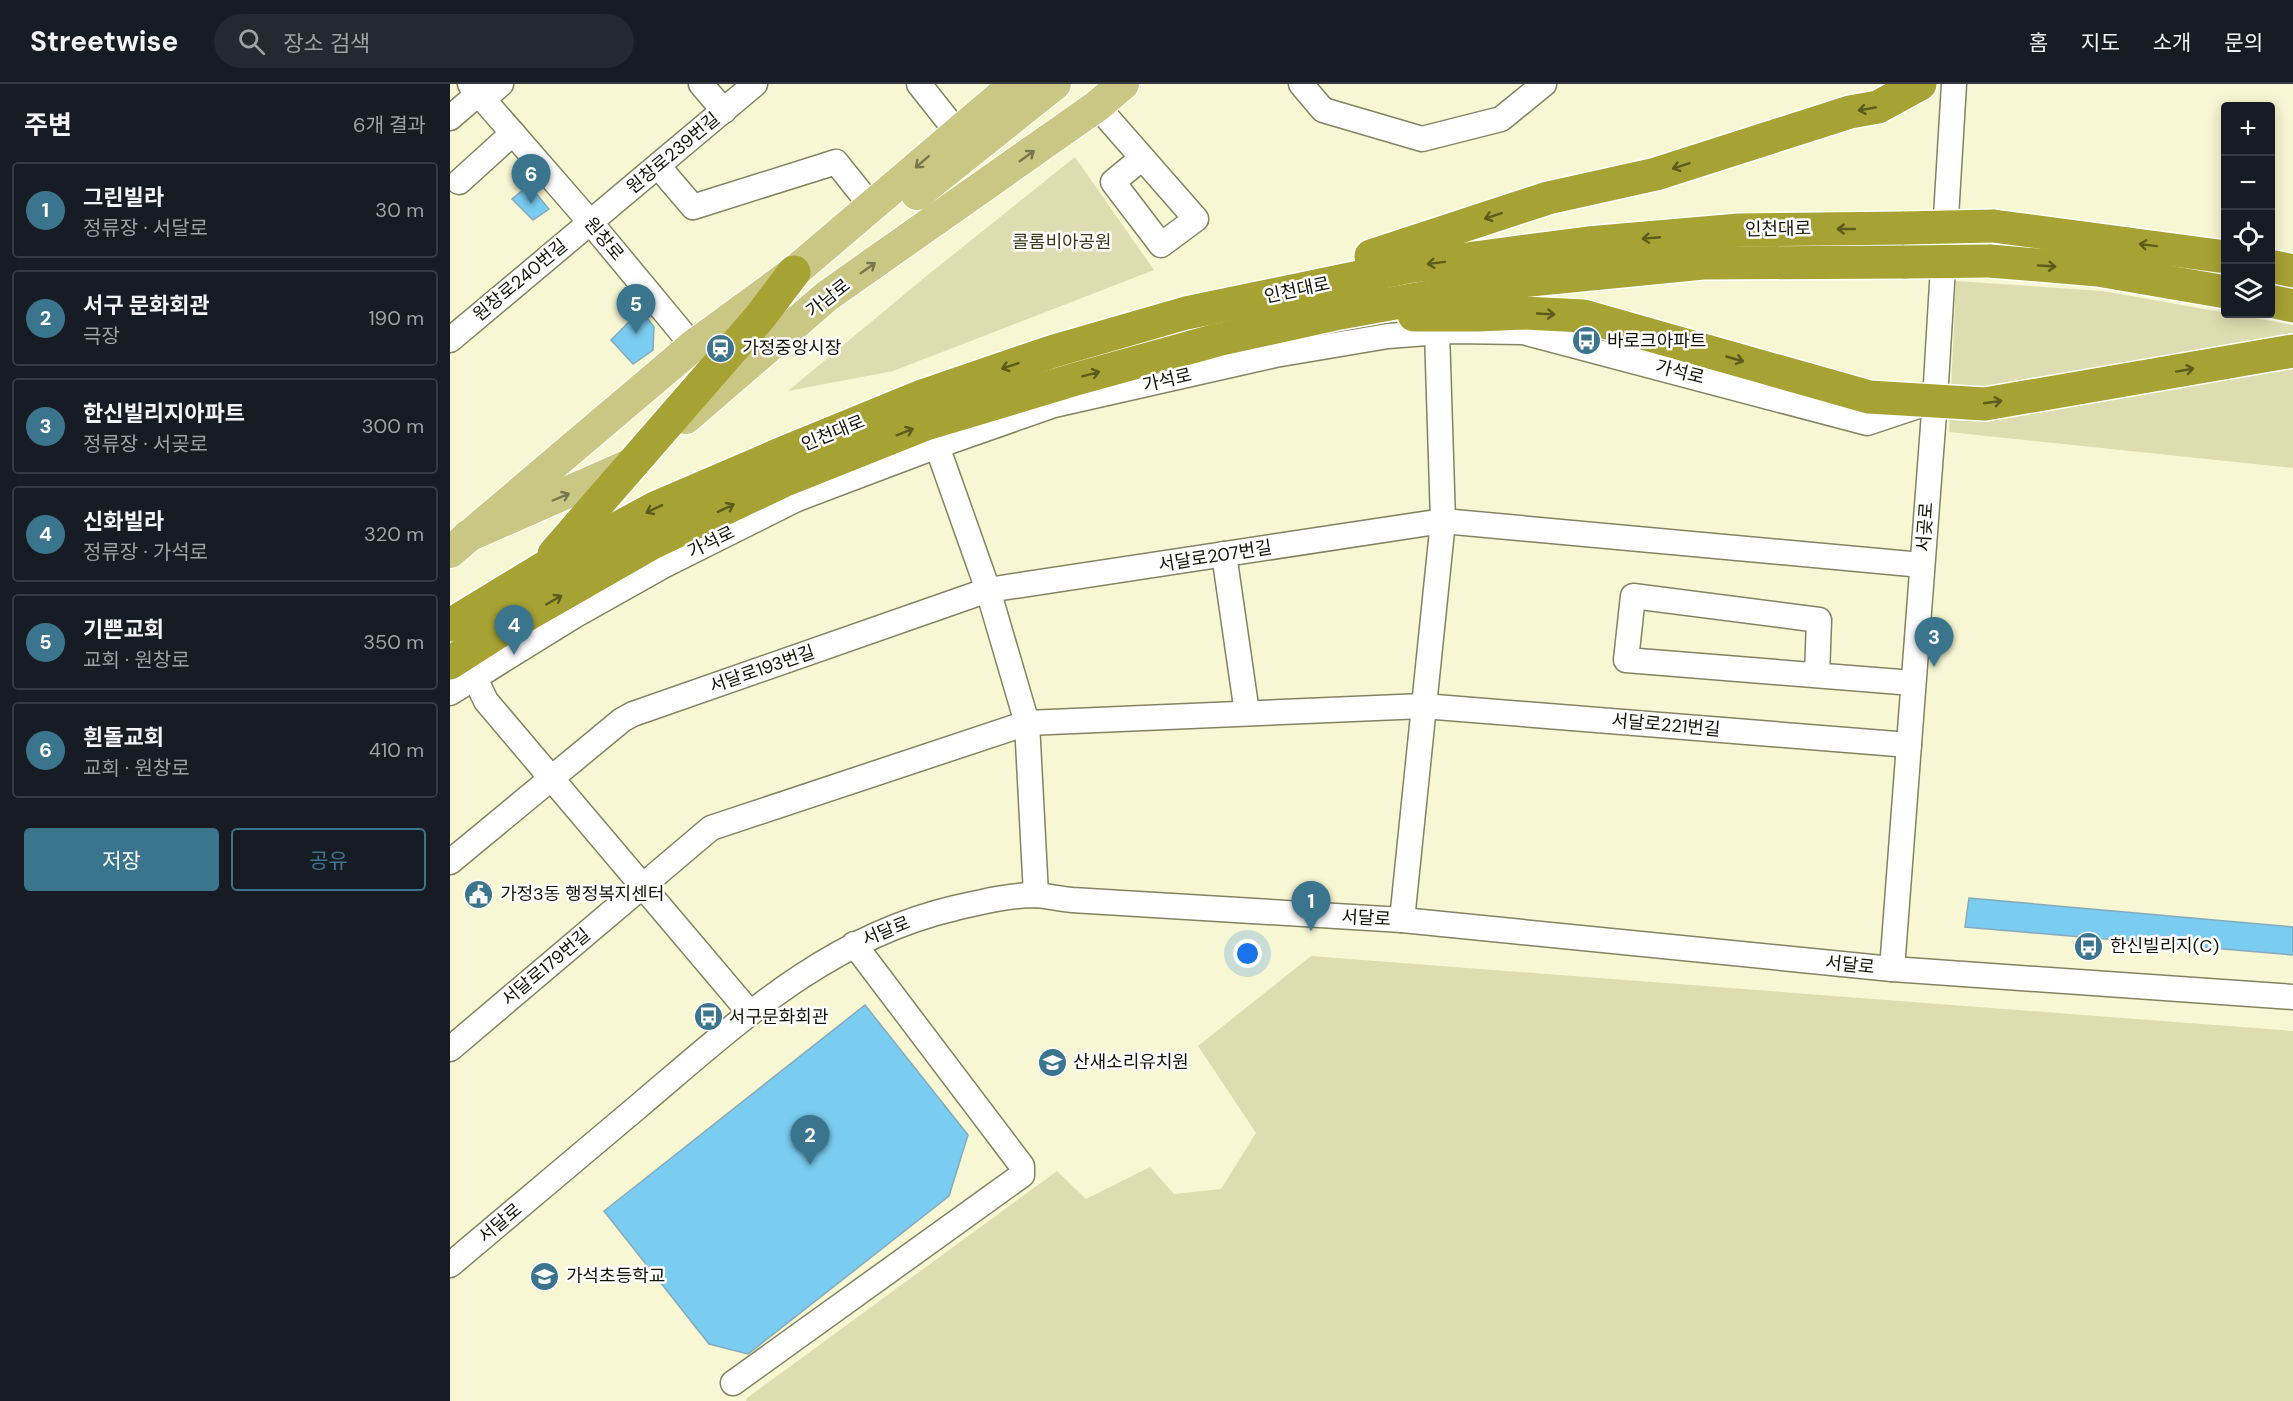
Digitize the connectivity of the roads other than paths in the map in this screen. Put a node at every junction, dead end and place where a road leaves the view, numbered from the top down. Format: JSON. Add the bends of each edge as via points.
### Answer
{"nodes":[{"id":1,"x":701,"y":84,"type":"edge"},
{"id":2,"x":755,"y":84,"type":"edge"},
{"id":3,"x":920,"y":84,"type":"edge"},
{"id":4,"x":1015,"y":84,"type":"edge"},
{"id":5,"x":1055,"y":84,"type":"edge"},
{"id":6,"x":1061,"y":84,"type":"edge"},
{"id":7,"x":1123,"y":84,"type":"edge"},
{"id":8,"x":1301,"y":84,"type":"edge"},
{"id":9,"x":1544,"y":84,"type":"edge"},
{"id":10,"x":1920,"y":84,"type":"edge"},
{"id":11,"x":1954,"y":84,"type":"edge"},
{"id":12,"x":483,"y":90,"type":"edge"},
{"id":13,"x":1095,"y":107,"type":"junction"},
{"id":14,"x":724,"y":111,"type":"junction"},
{"id":15,"x":450,"y":118,"type":"edge"},
{"id":16,"x":957,"y":132,"type":"junction"},
{"id":17,"x":513,"y":133,"type":"junction"},
{"id":18,"x":1142,"y":158,"type":"dead end"},
{"id":19,"x":658,"y":166,"type":"junction"},
{"id":20,"x":459,"y":182,"type":"dead end"},
{"id":21,"x":872,"y":207,"type":"junction"},
{"id":22,"x":591,"y":223,"type":"junction"},
{"id":23,"x":2216,"y":255,"type":"edge"},
{"id":24,"x":2275,"y":267,"type":"edge"},
{"id":25,"x":2293,"y":271,"type":"edge"},
{"id":26,"x":794,"y":272,"type":"junction"},
{"id":27,"x":2212,"y":290,"type":"edge"},
{"id":28,"x":2275,"y":302,"type":"edge"},
{"id":29,"x":2293,"y":306,"type":"edge"},
{"id":30,"x":1186,"y":313,"type":"junction"},
{"id":31,"x":1340,"y":313,"type":"junction"},
{"id":32,"x":760,"y":318,"type":"junction"},
{"id":33,"x":1437,"y":332,"type":"junction"},
{"id":34,"x":450,"y":340,"type":"edge"},
{"id":35,"x":693,"y":346,"type":"junction"},
{"id":36,"x":2293,"y":351,"type":"edge"},
{"id":37,"x":1935,"y":400,"type":"junction"},
{"id":38,"x":937,"y":446,"type":"junction"},
{"id":39,"x":630,"y":467,"type":"junction"},
{"id":40,"x":1443,"y":521,"type":"junction"},
{"id":41,"x":459,"y":544,"type":"edge"},
{"id":42,"x":1224,"y":554,"type":"junction"},
{"id":43,"x":1922,"y":565,"type":"junction"},
{"id":44,"x":542,"y":569,"type":"junction"},
{"id":45,"x":988,"y":590,"type":"junction"},
{"id":46,"x":450,"y":625,"type":"edge"},
{"id":47,"x":462,"y":670,"type":"edge"},
{"id":48,"x":1817,"y":675,"type":"junction"},
{"id":49,"x":1913,"y":683,"type":"junction"},
{"id":50,"x":450,"y":693,"type":"edge"},
{"id":51,"x":1423,"y":706,"type":"junction"},
{"id":52,"x":1248,"y":713,"type":"junction"},
{"id":53,"x":1027,"y":723,"type":"junction"},
{"id":54,"x":1909,"y":745,"type":"junction"},
{"id":55,"x":552,"y":778,"type":"junction"},
{"id":56,"x":450,"y":862,"type":"edge"},
{"id":57,"x":643,"y":886,"type":"junction"},
{"id":58,"x":1036,"y":896,"type":"junction"},
{"id":59,"x":1402,"y":920,"type":"junction"},
{"id":60,"x":854,"y":944,"type":"junction"},
{"id":61,"x":1892,"y":969,"type":"junction"},
{"id":62,"x":2293,"y":997,"type":"edge"},
{"id":63,"x":750,"y":1013,"type":"junction"},
{"id":64,"x":450,"y":1049,"type":"edge"},
{"id":65,"x":455,"y":1252,"type":"edge"},
{"id":66,"x":733,"y":1383,"type":"dead end"}],
"edges":[{"from":1,"to":14,"type":"street"},
{"from":2,"to":14,"type":"street","name":"원창로239번길"},
{"from":3,"to":16,"type":"street"},
{"from":4,"to":16,"type":"main road","name":"가남로"},
{"from":5,"to":32,"type":"main road"},
{"from":6,"to":13,"type":"main road","via":[[1064,104],[1075,109]]},
{"from":7,"to":13,"type":"main road","name":"가남로"},
{"from":8,"to":9,"type":"street","via":[[1323,110],[1422,139],[1501,119]]},
{"from":10,"to":30,"type":"highway","one_way":true,"via":[[1878,107],[1850,112],[1656,174],[1548,198]]},
{"from":11,"to":37,"type":"street","name":"서곶로"},
{"from":12,"to":15,"type":"street","name":"원창로"},
{"from":12,"to":17,"type":"street","name":"원창로"},
{"from":13,"to":18,"type":"street"},
{"from":39,"to":13,"type":"main road","name":"가남로","one_way":true,"via":[[827,296]]},
{"from":14,"to":19,"type":"street","name":"원창로239번길"},
{"from":16,"to":21,"type":"main road","name":"가남로","one_way":true},
{"from":17,"to":20,"type":"street"},
{"from":17,"to":22,"type":"street","name":"원창로"},
{"from":19,"to":21,"type":"street","via":[[693,207],[837,162]]},
{"from":19,"to":22,"type":"street","name":"원창로239번길"},
{"from":21,"to":26,"type":"main road","name":"가남로"},
{"from":22,"to":34,"type":"street","name":"원창로240번길"},
{"from":22,"to":35,"type":"street","name":"원창로"},
{"from":23,"to":30,"type":"highway","name":"인천대로","one_way":true,"bridge":true,"via":[[1993,226],[1739,230],[1588,243],[1407,267]]},
{"from":24,"to":25,"type":"highway"},
{"from":26,"to":32,"type":"highway"},
{"from":26,"to":35,"type":"main road","name":"가남로"},
{"from":31,"to":27,"type":"highway","name":"인천대로","one_way":true,"bridge":true,"via":[[1511,282],[1703,263],[1989,261],[2098,270]]},
{"from":28,"to":29,"type":"highway"},
{"from":30,"to":44,"type":"highway","name":"인천대로","one_way":true,"via":[[1054,351],[922,396],[655,508]]},
{"from":31,"to":37,"type":"highway","one_way":true,"via":[[1582,316],[1869,397]]},
{"from":47,"to":31,"type":"highway","name":"인천대로","one_way":true,"via":[[509,625],[654,542],[783,481],[926,424],[1217,340]]},
{"from":32,"to":39,"type":"highway"},
{"from":33,"to":37,"type":"street","name":"가석로","via":[[1523,332],[1867,423]]},
{"from":33,"to":38,"type":"street","name":"가석로","via":[[1275,355],[1054,405]]},
{"from":33,"to":40,"type":"street"},
{"from":35,"to":41,"type":"main road","name":"가남로"},
{"from":37,"to":36,"type":"highway","one_way":true,"via":[[1985,404]]},
{"from":37,"to":43,"type":"street","name":"서곶로"},
{"from":38,"to":45,"type":"street"},
{"from":38,"to":47,"type":"street","name":"가석로","via":[[797,499]]},
{"from":41,"to":39,"type":"main road","name":"가남로","one_way":true},
{"from":39,"to":44,"type":"highway"},
{"from":40,"to":42,"type":"street","name":"서달로207번길"},
{"from":40,"to":43,"type":"street"},
{"from":40,"to":51,"type":"street"},
{"from":42,"to":45,"type":"street","name":"서달로207번길"},
{"from":42,"to":52,"type":"street"},
{"from":43,"to":49,"type":"street","name":"서곶로"},
{"from":44,"to":46,"type":"highway","name":"인천대로"},
{"from":45,"to":53,"type":"street"},
{"from":45,"to":55,"type":"street","name":"서달로193번길","via":[[633,714]]},
{"from":47,"to":50,"type":"street","name":"가석로"},
{"from":47,"to":55,"type":"street"},
{"from":48,"to":48,"type":"street","via":[[1626,660],[1633,596],[1819,620]]},
{"from":48,"to":49,"type":"street"},
{"from":49,"to":54,"type":"street","name":"서곶로"},
{"from":51,"to":52,"type":"street"},
{"from":51,"to":54,"type":"street","name":"서달로221번길"},
{"from":51,"to":59,"type":"street"},
{"from":52,"to":53,"type":"street"},
{"from":53,"to":57,"type":"street","via":[[711,828]]},
{"from":53,"to":58,"type":"street"},
{"from":54,"to":61,"type":"street","name":"서곶로"},
{"from":55,"to":56,"type":"street"},
{"from":55,"to":57,"type":"street"},
{"from":57,"to":63,"type":"street"},
{"from":57,"to":64,"type":"street","name":"서달로179번길"},
{"from":58,"to":59,"type":"street","name":"서달로"},
{"from":58,"to":60,"type":"street","name":"서달로","via":[[987,901],[940,912],[893,926]]},
{"from":59,"to":61,"type":"street","name":"서달로"},
{"from":60,"to":63,"type":"street","name":"서달로","via":[[813,967]]},
{"from":60,"to":66,"type":"street","via":[[1022,1166],[1022,1175]]},
{"from":61,"to":62,"type":"street","name":"서달로"},
{"from":63,"to":65,"type":"street","name":"서달로"}]}
